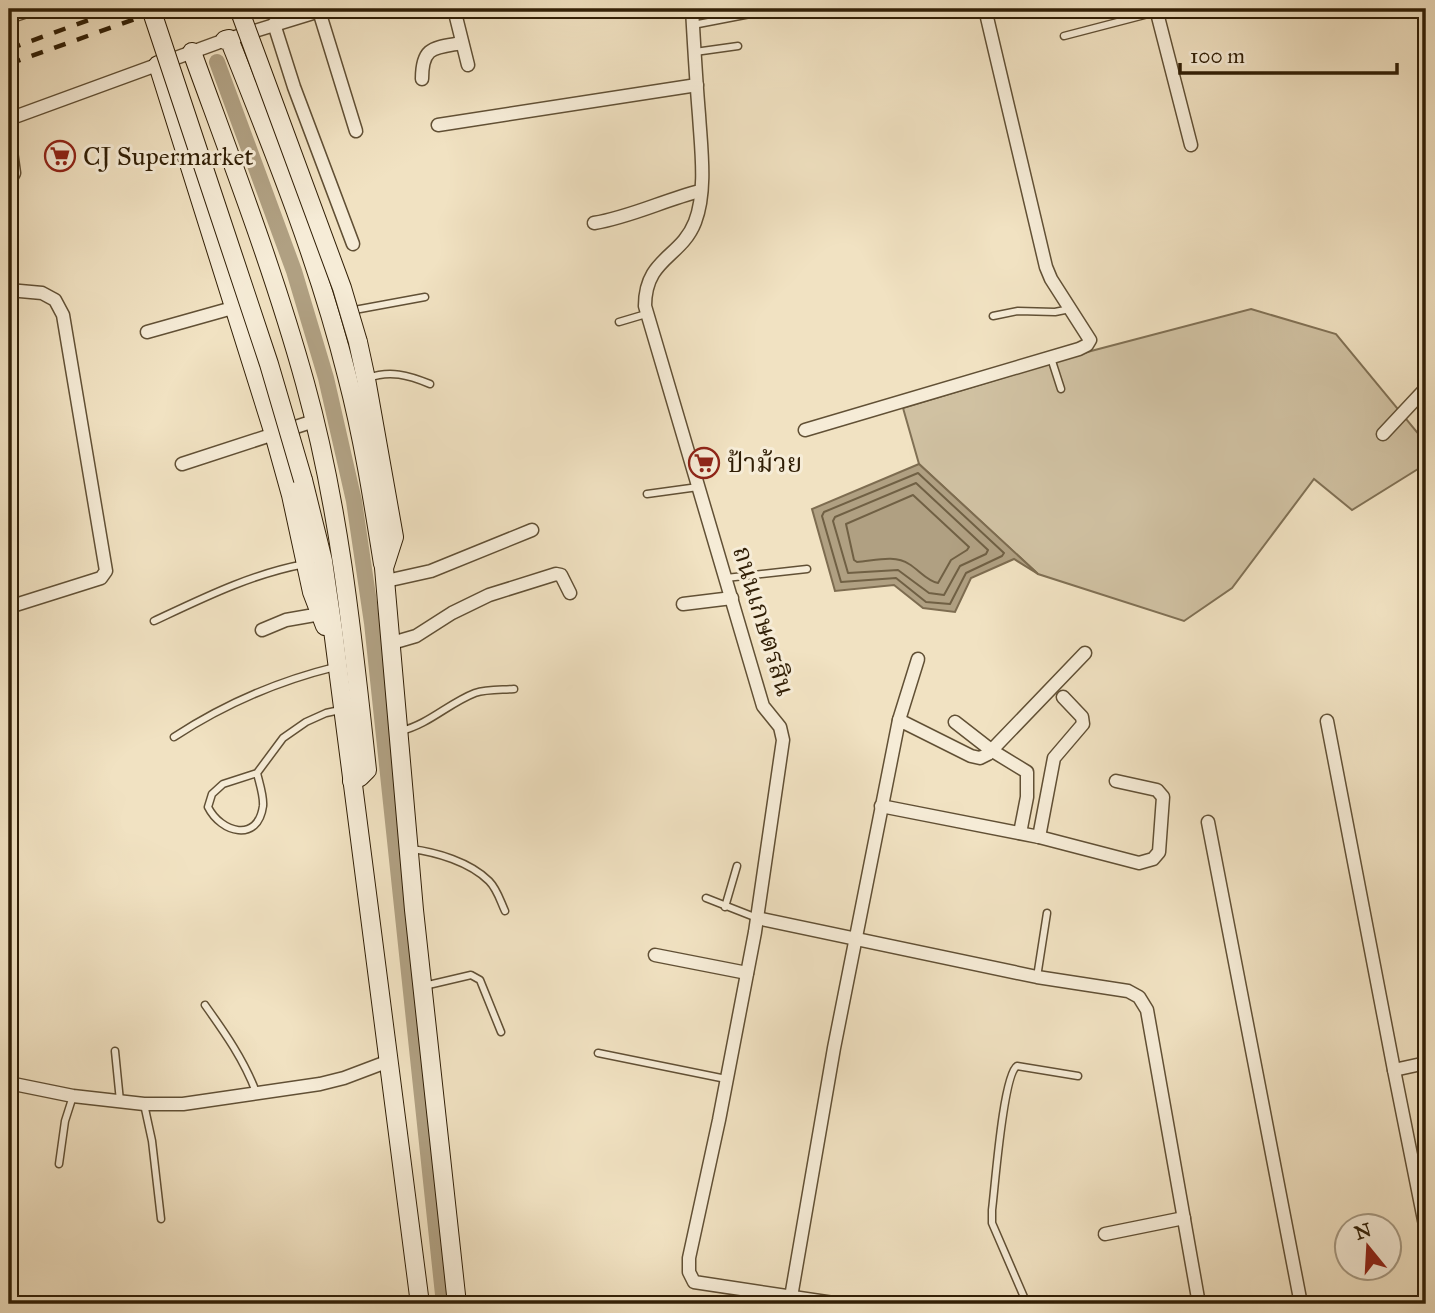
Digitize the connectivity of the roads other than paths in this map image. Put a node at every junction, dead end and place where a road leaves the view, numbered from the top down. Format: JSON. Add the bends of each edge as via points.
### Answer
{"nodes":[{"id":1,"x":33,"y":9,"type":"edge"},
{"id":2,"x":151,"y":9,"type":"edge"},
{"id":3,"x":239,"y":9,"type":"edge"},
{"id":4,"x":454,"y":9,"type":"edge"},
{"id":5,"x":692,"y":9,"type":"edge"},
{"id":6,"x":985,"y":9,"type":"edge"},
{"id":7,"x":322,"y":10,"type":"edge"},
{"id":8,"x":1156,"y":10,"type":"edge"},
{"id":9,"x":750,"y":14,"type":"dead end"},
{"id":10,"x":9,"y":17,"type":"edge"},
{"id":11,"x":274,"y":24,"type":"junction"},
{"id":12,"x":693,"y":24,"type":"junction"},
{"id":13,"x":1065,"y":36,"type":"dead end"},
{"id":14,"x":227,"y":39,"type":"junction"},
{"id":15,"x":462,"y":43,"type":"junction"},
{"id":16,"x":738,"y":46,"type":"dead end"},
{"id":17,"x":192,"y":52,"type":"junction"},
{"id":18,"x":695,"y":52,"type":"junction"},
{"id":19,"x":158,"y":65,"type":"junction"},
{"id":20,"x":468,"y":65,"type":"dead end"},
{"id":21,"x":422,"y":79,"type":"dead end"},
{"id":22,"x":697,"y":85,"type":"junction"},
{"id":23,"x":9,"y":119,"type":"edge"},
{"id":24,"x":438,"y":125,"type":"dead end"},
{"id":25,"x":356,"y":131,"type":"dead end"},
{"id":26,"x":9,"y":137,"type":"edge"},
{"id":27,"x":1191,"y":145,"type":"dead end"},
{"id":28,"x":9,"y":182,"type":"edge"},
{"id":29,"x":700,"y":191,"type":"junction"},
{"id":30,"x":594,"y":223,"type":"dead end"},
{"id":31,"x":353,"y":244,"type":"dead end"},
{"id":32,"x":9,"y":290,"type":"edge"},
{"id":33,"x":425,"y":297,"type":"dead end"},
{"id":34,"x":236,"y":307,"type":"junction"},
{"id":35,"x":1072,"y":308,"type":"junction"},
{"id":36,"x":349,"y":311,"type":"junction"},
{"id":37,"x":646,"y":314,"type":"junction"},
{"id":38,"x":330,"y":315,"type":"junction"},
{"id":39,"x":993,"y":316,"type":"dead end"},
{"id":40,"x":619,"y":322,"type":"dead end"},
{"id":41,"x":147,"y":332,"type":"dead end"},
{"id":42,"x":1051,"y":358,"type":"junction"},
{"id":43,"x":366,"y":379,"type":"junction"},
{"id":44,"x":430,"y":384,"type":"dead end"},
{"id":45,"x":1426,"y":388,"type":"edge"},
{"id":46,"x":1061,"y":389,"type":"dead end"},
{"id":47,"x":314,"y":421,"type":"junction"},
{"id":48,"x":805,"y":430,"type":"dead end"},
{"id":49,"x":274,"y":434,"type":"junction"},
{"id":50,"x":1383,"y":434,"type":"dead end"},
{"id":51,"x":182,"y":464,"type":"dead end"},
{"id":52,"x":698,"y":487,"type":"junction"},
{"id":53,"x":647,"y":494,"type":"dead end"},
{"id":54,"x":532,"y":530,"type":"dead end"},
{"id":55,"x":315,"y":563,"type":"junction"},
{"id":56,"x":807,"y":569,"type":"dead end"},
{"id":57,"x":385,"y":574,"type":"junction"},
{"id":58,"x":726,"y":578,"type":"junction"},
{"id":59,"x":570,"y":593,"type":"dead end"},
{"id":60,"x":732,"y":598,"type":"junction"},
{"id":61,"x":683,"y":604,"type":"dead end"},
{"id":62,"x":9,"y":607,"type":"edge"},
{"id":63,"x":326,"y":613,"type":"junction"},
{"id":64,"x":154,"y":621,"type":"dead end"},
{"id":65,"x":262,"y":630,"type":"dead end"},
{"id":66,"x":391,"y":643,"type":"junction"},
{"id":67,"x":1085,"y":653,"type":"dead end"},
{"id":68,"x":918,"y":659,"type":"dead end"},
{"id":69,"x":338,"y":666,"type":"junction"},
{"id":70,"x":514,"y":689,"type":"dead end"},
{"id":71,"x":1063,"y":697,"type":"dead end"},
{"id":72,"x":343,"y":710,"type":"junction"},
{"id":73,"x":899,"y":720,"type":"junction"},
{"id":74,"x":1327,"y":721,"type":"dead end"},
{"id":75,"x":955,"y":722,"type":"dead end"},
{"id":76,"x":399,"y":732,"type":"junction"},
{"id":77,"x":174,"y":737,"type":"dead end"},
{"id":78,"x":991,"y":750,"type":"junction"},
{"id":79,"x":257,"y":773,"type":"junction"},
{"id":80,"x":352,"y":780,"type":"junction"},
{"id":81,"x":1115,"y":781,"type":"dead end"},
{"id":82,"x":881,"y":807,"type":"junction"},
{"id":83,"x":1208,"y":822,"type":"dead end"},
{"id":84,"x":1020,"y":833,"type":"junction"},
{"id":85,"x":1039,"y":837,"type":"junction"},
{"id":86,"x":409,"y":848,"type":"junction"},
{"id":87,"x":737,"y":866,"type":"dead end"},
{"id":88,"x":706,"y":898,"type":"dead end"},
{"id":89,"x":726,"y":908,"type":"junction"},
{"id":90,"x":505,"y":911,"type":"dead end"},
{"id":91,"x":1047,"y":913,"type":"dead end"},
{"id":92,"x":757,"y":918,"type":"junction"},
{"id":93,"x":856,"y":937,"type":"junction"},
{"id":94,"x":655,"y":955,"type":"dead end"},
{"id":95,"x":747,"y":973,"type":"junction"},
{"id":96,"x":1037,"y":977,"type":"junction"},
{"id":97,"x":422,"y":986,"type":"junction"},
{"id":98,"x":205,"y":1005,"type":"dead end"},
{"id":99,"x":501,"y":1032,"type":"dead end"},
{"id":100,"x":115,"y":1051,"type":"dead end"},
{"id":101,"x":598,"y":1054,"type":"dead end"},
{"id":102,"x":389,"y":1061,"type":"junction"},
{"id":103,"x":1426,"y":1063,"type":"edge"},
{"id":104,"x":1394,"y":1070,"type":"junction"},
{"id":105,"x":1078,"y":1076,"type":"dead end"},
{"id":106,"x":726,"y":1079,"type":"junction"},
{"id":107,"x":9,"y":1083,"type":"edge"},
{"id":108,"x":256,"y":1094,"type":"junction"},
{"id":109,"x":73,"y":1096,"type":"junction"},
{"id":110,"x":120,"y":1101,"type":"junction"},
{"id":111,"x":144,"y":1104,"type":"junction"},
{"id":112,"x":59,"y":1164,"type":"dead end"},
{"id":113,"x":1184,"y":1218,"type":"junction"},
{"id":114,"x":161,"y":1219,"type":"dead end"},
{"id":115,"x":1426,"y":1230,"type":"edge"},
{"id":116,"x":1105,"y":1234,"type":"dead end"},
{"id":117,"x":791,"y":1297,"type":"junction"},
{"id":118,"x":775,"y":1300,"type":"edge"},
{"id":119,"x":420,"y":1304,"type":"edge"},
{"id":120,"x":457,"y":1304,"type":"edge"},
{"id":121,"x":840,"y":1304,"type":"edge"},
{"id":122,"x":1027,"y":1304,"type":"edge"},
{"id":123,"x":1199,"y":1304,"type":"edge"},
{"id":124,"x":1301,"y":1304,"type":"edge"}],
"edges":[{"from":1,"to":10,"type":"street"},
{"from":2,"to":55,"type":"street","bridge":true,"via":[[269,364],[303,480]]},
{"from":3,"to":36,"type":"street","bridge":true},
{"from":4,"to":15,"type":"street"},
{"from":5,"to":12,"type":"street","name":"ถนนเกษตรสิน"},
{"from":6,"to":35,"type":"street","via":[[1046,267]]},
{"from":7,"to":11,"type":"street"},
{"from":7,"to":25,"type":"street"},
{"from":8,"to":13,"type":"lane"},
{"from":8,"to":27,"type":"street"},
{"from":9,"to":12,"type":"lane"},
{"from":11,"to":14,"type":"street"},
{"from":11,"to":31,"type":"street"},
{"from":12,"to":18,"type":"street","name":"ถนนเกษตรสิน"},
{"from":14,"to":17,"type":"street"},
{"from":14,"to":38,"type":"street","via":[[297,214]]},
{"from":15,"to":20,"type":"street"},
{"from":15,"to":21,"type":"street","via":[[426,55]]},
{"from":16,"to":18,"type":"lane"},
{"from":17,"to":19,"type":"street"},
{"from":17,"to":47,"type":"street","via":[[274,278]]},
{"from":18,"to":22,"type":"street","name":"ถนนเกษตรสิน"},
{"from":19,"to":23,"type":"street"},
{"from":19,"to":34,"type":"street"},
{"from":22,"to":24,"type":"street"},
{"from":22,"to":29,"type":"street","name":"ถนนเกษตรสิน"},
{"from":26,"to":28,"type":"street","via":[[14,173]]},
{"from":29,"to":30,"type":"street"},
{"from":29,"to":37,"type":"street","name":"ถนนเกษตรสิน","via":[[695,221],[684,240],[655,268],[645,296]]},
{"from":32,"to":62,"type":"street","via":[[42,293],[55,300],[63,316],[106,563],[101,578]]},
{"from":33,"to":36,"type":"lane"},
{"from":34,"to":41,"type":"street"},
{"from":34,"to":49,"type":"street"},
{"from":35,"to":39,"type":"lane"},
{"from":35,"to":42,"type":"street","via":[[1090,340],[1079,349]]},
{"from":36,"to":38,"type":"lane"},
{"from":36,"to":43,"type":"street","bridge":true},
{"from":37,"to":40,"type":"lane"},
{"from":37,"to":52,"type":"street","name":"ถนนเกษตรสิน"},
{"from":38,"to":57,"type":"street","via":[[349,383]]},
{"from":42,"to":46,"type":"lane"},
{"from":42,"to":48,"type":"street"},
{"from":43,"to":44,"type":"lane","via":[[394,373]]},
{"from":43,"to":57,"type":"street","via":[[394,537]]},
{"from":45,"to":50,"type":"street"},
{"from":47,"to":49,"type":"street"},
{"from":47,"to":80,"type":"street","via":[[358,679],[367,770]]},
{"from":49,"to":51,"type":"street"},
{"from":49,"to":55,"type":"street"},
{"from":52,"to":53,"type":"lane"},
{"from":52,"to":58,"type":"street","name":"ถนนเกษตรสิน"},
{"from":54,"to":57,"type":"street","via":[[431,571]]},
{"from":55,"to":63,"type":"street"},
{"from":55,"to":64,"type":"lane","via":[[274,569]]},
{"from":56,"to":58,"type":"lane"},
{"from":57,"to":66,"type":"street"},
{"from":58,"to":60,"type":"street","name":"ถนนเกษตรสิน"},
{"from":59,"to":66,"type":"street","via":[[556,574],[489,595],[416,636]]},
{"from":60,"to":61,"type":"street"},
{"from":60,"to":92,"type":"street","name":"ถนนเกษตรสิน","via":[[763,706],[780,727],[783,740]]},
{"from":63,"to":65,"type":"street","via":[[286,620]]},
{"from":63,"to":69,"type":"street"},
{"from":66,"to":76,"type":"street"},
{"from":67,"to":78,"type":"street"},
{"from":68,"to":73,"type":"street"},
{"from":69,"to":72,"type":"street"},
{"from":69,"to":77,"type":"lane","via":[[240,701]]},
{"from":70,"to":76,"type":"lane","via":[[472,694],[425,723]]},
{"from":71,"to":85,"type":"street","via":[[1083,724],[1054,758]]},
{"from":72,"to":79,"type":"lane","via":[[306,722],[284,738]]},
{"from":72,"to":80,"type":"street"},
{"from":73,"to":78,"type":"street","via":[[971,756],[980,758]]},
{"from":73,"to":82,"type":"street"},
{"from":74,"to":104,"type":"street"},
{"from":75,"to":78,"type":"street"},
{"from":76,"to":86,"type":"street"},
{"from":78,"to":84,"type":"street","via":[[1027,772]]},
{"from":79,"to":79,"type":"lane","via":[[223,784],[212,794],[208,807],[214,820],[236,830],[248,829],[257,821],[263,805]]},
{"from":80,"to":102,"type":"street"},
{"from":81,"to":85,"type":"street","via":[[1161,793],[1161,843],[1153,859],[1139,863]]},
{"from":82,"to":84,"type":"street"},
{"from":82,"to":93,"type":"street"},
{"from":83,"to":124,"type":"street"},
{"from":84,"to":85,"type":"street"},
{"from":86,"to":90,"type":"lane","via":[[476,871],[497,892]]},
{"from":86,"to":97,"type":"street"},
{"from":87,"to":89,"type":"lane"},
{"from":88,"to":89,"type":"lane"},
{"from":89,"to":92,"type":"lane"},
{"from":91,"to":96,"type":"lane"},
{"from":92,"to":93,"type":"street"},
{"from":92,"to":95,"type":"street","name":"ถนนเกษตรสิน"},
{"from":93,"to":96,"type":"street"},
{"from":93,"to":117,"type":"street"},
{"from":94,"to":95,"type":"street"},
{"from":95,"to":106,"type":"street","name":"ถนนเกษตรสิน"},
{"from":96,"to":113,"type":"street","via":[[1128,991],[1144,1003]]},
{"from":97,"to":99,"type":"lane","via":[[471,975],[480,980]]},
{"from":97,"to":120,"type":"street"},
{"from":98,"to":108,"type":"lane","via":[[242,1060]]},
{"from":100,"to":110,"type":"lane"},
{"from":101,"to":106,"type":"lane"},
{"from":102,"to":108,"type":"street","via":[[344,1078]]},
{"from":102,"to":119,"type":"street"},
{"from":103,"to":104,"type":"street"},
{"from":104,"to":115,"type":"street"},
{"from":105,"to":122,"type":"lane","via":[[1017,1066],[1011,1071],[992,1223]]},
{"from":106,"to":118,"type":"street","name":"ถนนเกษตรสิน","via":[[689,1272],[694,1282]]},
{"from":107,"to":109,"type":"street"},
{"from":108,"to":111,"type":"street"},
{"from":109,"to":110,"type":"street"},
{"from":109,"to":112,"type":"lane"},
{"from":110,"to":111,"type":"street"},
{"from":111,"to":114,"type":"lane"},
{"from":113,"to":116,"type":"street"},
{"from":113,"to":123,"type":"street"},
{"from":117,"to":118,"type":"street","name":"ถนนเกษตรสิน"},
{"from":117,"to":121,"type":"street","name":"ถนนเกษตรสิน"}]}
